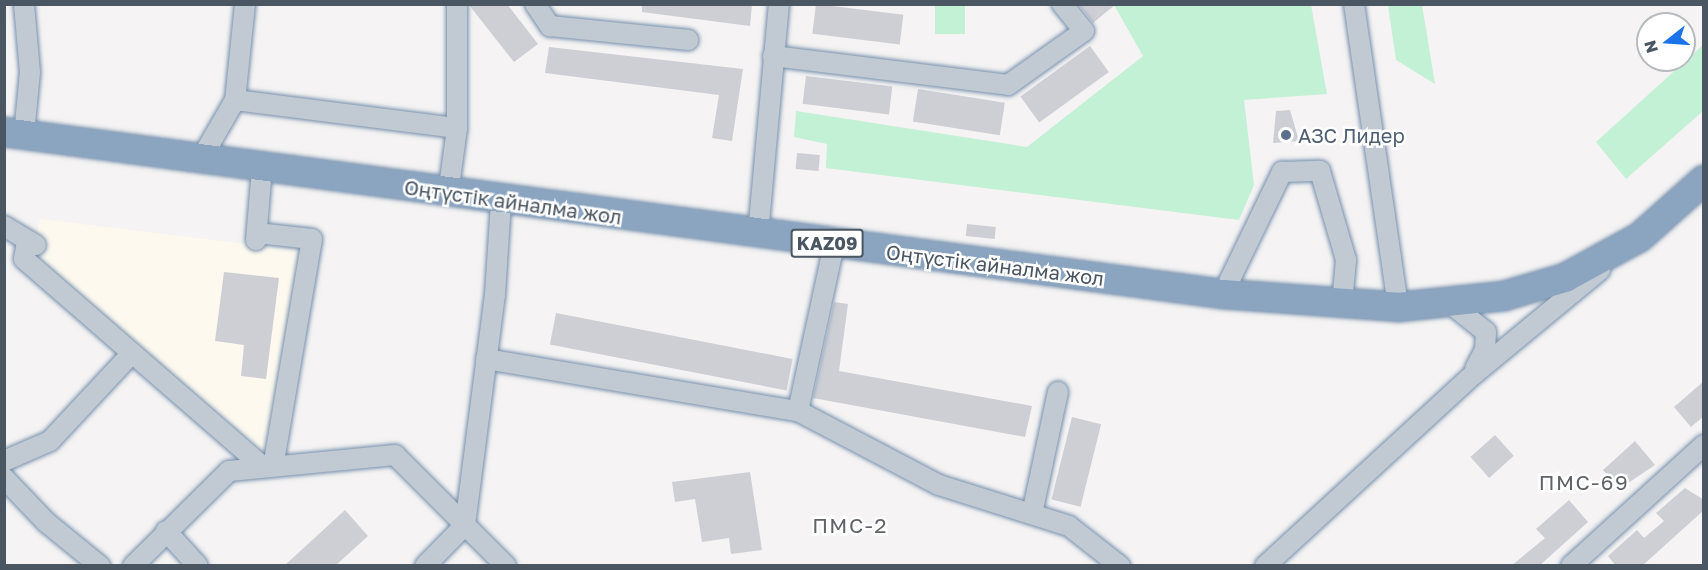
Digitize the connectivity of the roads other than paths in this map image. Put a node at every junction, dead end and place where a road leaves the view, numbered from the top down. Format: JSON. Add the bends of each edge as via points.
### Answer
{"nodes":[{"id":1,"x":24,"y":4,"type":"edge"},
{"id":2,"x":245,"y":4,"type":"edge"},
{"id":3,"x":457,"y":4,"type":"edge"},
{"id":4,"x":535,"y":4,"type":"edge"},
{"id":5,"x":779,"y":4,"type":"edge"},
{"id":6,"x":1062,"y":4,"type":"edge"},
{"id":7,"x":1354,"y":4,"type":"edge"},
{"id":8,"x":688,"y":40,"type":"dead end"},
{"id":9,"x":773,"y":56,"type":"junction"},
{"id":10,"x":235,"y":100,"type":"junction"},
{"id":11,"x":457,"y":128,"type":"junction"},
{"id":12,"x":14,"y":133,"type":"edge"},
{"id":13,"x":201,"y":159,"type":"junction"},
{"id":14,"x":262,"y":168,"type":"junction"},
{"id":15,"x":1704,"y":180,"type":"edge"},
{"id":16,"x":448,"y":194,"type":"junction"},
{"id":17,"x":501,"y":201,"type":"junction"},
{"id":18,"x":4,"y":226,"type":"edge"},
{"id":19,"x":758,"y":234,"type":"junction"},
{"id":20,"x":1640,"y":237,"type":"junction"},
{"id":21,"x":834,"y":244,"type":"junction"},
{"id":22,"x":1222,"y":294,"type":"junction"},
{"id":23,"x":1342,"y":304,"type":"junction"},
{"id":24,"x":1452,"y":304,"type":"junction"},
{"id":25,"x":1398,"y":307,"type":"junction"},
{"id":26,"x":132,"y":354,"type":"junction"},
{"id":27,"x":486,"y":359,"type":"junction"},
{"id":28,"x":1473,"y":375,"type":"junction"},
{"id":29,"x":1058,"y":392,"type":"dead end"},
{"id":30,"x":798,"y":411,"type":"junction"},
{"id":31,"x":1704,"y":445,"type":"edge"},
{"id":32,"x":4,"y":461,"type":"edge"},
{"id":33,"x":268,"y":467,"type":"junction"},
{"id":34,"x":4,"y":478,"type":"edge"},
{"id":35,"x":1032,"y":514,"type":"junction"},
{"id":36,"x":465,"y":525,"type":"junction"},
{"id":37,"x":166,"y":531,"type":"junction"},
{"id":38,"x":100,"y":566,"type":"edge"},
{"id":39,"x":133,"y":566,"type":"edge"},
{"id":40,"x":198,"y":566,"type":"edge"},
{"id":41,"x":425,"y":566,"type":"edge"},
{"id":42,"x":506,"y":566,"type":"edge"},
{"id":43,"x":1120,"y":566,"type":"edge"},
{"id":44,"x":1265,"y":566,"type":"edge"},
{"id":45,"x":1570,"y":566,"type":"edge"}],
"edges":[{"from":1,"to":12,"type":"street","via":[[30,72]]},
{"from":2,"to":10,"type":"street"},
{"from":3,"to":11,"type":"street"},
{"from":4,"to":8,"type":"street","via":[[550,26]]},
{"from":5,"to":9,"type":"street"},
{"from":6,"to":9,"type":"street","via":[[1084,31],[1008,85]]},
{"from":7,"to":25,"type":"street"},
{"from":9,"to":19,"type":"street"},
{"from":10,"to":11,"type":"street"},
{"from":10,"to":13,"type":"street"},
{"from":11,"to":16,"type":"street"},
{"from":12,"to":13,"type":"highway","name":"Оңтүстік айналма жол","number":"KAZ09"},
{"from":13,"to":14,"type":"highway","name":"Оңтүстік айналма жол","number":"KAZ09"},
{"from":14,"to":16,"type":"highway","name":"Оңтүстік айналма жол","number":"KAZ09"},
{"from":14,"to":33,"type":"street","via":[[256,237],[312,239]]},
{"from":15,"to":20,"type":"highway","name":"Оңтүстік айналма жол","number":"KAZ09"},
{"from":16,"to":17,"type":"highway","name":"Оңтүстік айналма жол","number":"KAZ09"},
{"from":17,"to":19,"type":"highway","name":"Оңтүстік айналма жол","number":"KAZ09"},
{"from":17,"to":27,"type":"street"},
{"from":18,"to":26,"type":"street","via":[[31,243],[24,259]]},
{"from":19,"to":21,"type":"highway","name":"Оңтүстік айналма жол","number":"KAZ09"},
{"from":20,"to":24,"type":"highway","name":"Оңтүстік айналма жол","number":"KAZ09","via":[[1565,278],[1504,296]]},
{"from":20,"to":28,"type":"street"},
{"from":21,"to":22,"type":"highway","name":"Оңтүстік айналма жол","number":"KAZ09"},
{"from":21,"to":30,"type":"street"},
{"from":22,"to":23,"type":"highway","name":"Оңтүстік айналма жол","number":"KAZ09"},
{"from":22,"to":23,"type":"street","via":[[1282,172],[1320,171],[1346,260]]},
{"from":23,"to":25,"type":"highway","name":"Оңтүстік айналма жол","number":"KAZ09"},
{"from":24,"to":25,"type":"highway","name":"Оңтүстік айналма жол","number":"KAZ09"},
{"from":24,"to":28,"type":"street","via":[[1486,332],[1485,350]]},
{"from":26,"to":32,"type":"street","via":[[50,441]]},
{"from":26,"to":33,"type":"street"},
{"from":27,"to":30,"type":"street"},
{"from":27,"to":36,"type":"street"},
{"from":28,"to":44,"type":"street"},
{"from":29,"to":35,"type":"street"},
{"from":30,"to":35,"type":"street","via":[[939,485]]},
{"from":31,"to":45,"type":"street"},
{"from":33,"to":36,"type":"street","via":[[394,454]]},
{"from":33,"to":37,"type":"street","via":[[229,471]]},
{"from":34,"to":38,"type":"street","via":[[46,522]]},
{"from":35,"to":43,"type":"street","via":[[1070,526]]},
{"from":36,"to":41,"type":"street"},
{"from":36,"to":42,"type":"street"},
{"from":37,"to":39,"type":"street"},
{"from":37,"to":40,"type":"street"}]}
